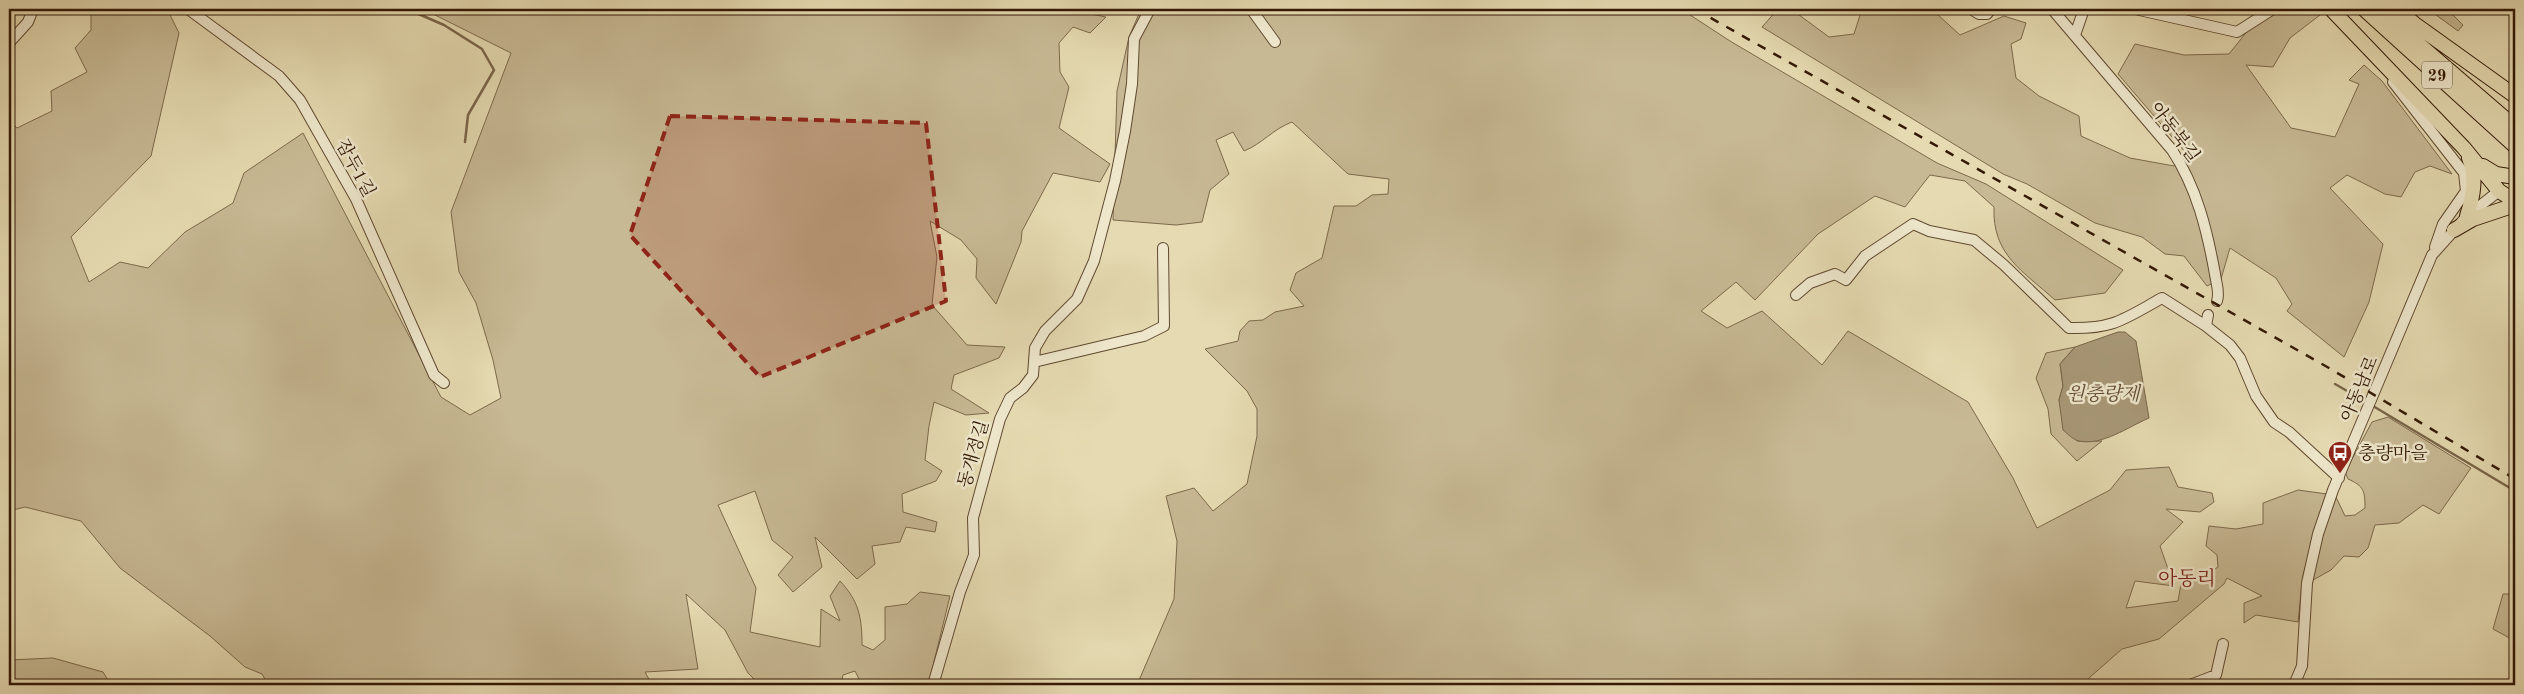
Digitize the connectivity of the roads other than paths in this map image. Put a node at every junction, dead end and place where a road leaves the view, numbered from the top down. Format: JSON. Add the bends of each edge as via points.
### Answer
{"nodes":[{"id":1,"x":33,"y":9,"type":"edge"},
{"id":2,"x":188,"y":9,"type":"edge"},
{"id":3,"x":1150,"y":9,"type":"edge"},
{"id":4,"x":1251,"y":9,"type":"edge"},
{"id":5,"x":1971,"y":9,"type":"edge"},
{"id":6,"x":1991,"y":9,"type":"edge"},
{"id":7,"x":2052,"y":9,"type":"edge"},
{"id":8,"x":2084,"y":9,"type":"edge"},
{"id":9,"x":2135,"y":9,"type":"edge"},
{"id":10,"x":2273,"y":9,"type":"edge"},
{"id":11,"x":2324,"y":9,"type":"edge"},
{"id":12,"x":2332,"y":9,"type":"edge"},
{"id":13,"x":2364,"y":9,"type":"edge"},
{"id":14,"x":2378,"y":9,"type":"edge"},
{"id":15,"x":2397,"y":9,"type":"edge"},
{"id":16,"x":2075,"y":35,"type":"junction"},
{"id":17,"x":1275,"y":42,"type":"dead end"},
{"id":18,"x":9,"y":43,"type":"edge"},
{"id":19,"x":2515,"y":96,"type":"edge"},
{"id":20,"x":2515,"y":127,"type":"edge"},
{"id":21,"x":2513,"y":143,"type":"edge"},
{"id":22,"x":2468,"y":153,"type":"junction"},
{"id":23,"x":2515,"y":178,"type":"edge"},
{"id":24,"x":2499,"y":191,"type":"junction"},
{"id":25,"x":2515,"y":201,"type":"edge"},
{"id":26,"x":2515,"y":206,"type":"edge"},
{"id":27,"x":2467,"y":216,"type":"junction"},
{"id":28,"x":2454,"y":230,"type":"junction"},
{"id":29,"x":1163,"y":248,"type":"dead end"},
{"id":30,"x":2432,"y":255,"type":"junction"},
{"id":31,"x":1796,"y":295,"type":"dead end"},
{"id":32,"x":2217,"y":301,"type":"dead end"},
{"id":33,"x":2208,"y":315,"type":"dead end"},
{"id":34,"x":2206,"y":326,"type":"junction"},
{"id":35,"x":1034,"y":362,"type":"junction"},
{"id":36,"x":444,"y":383,"type":"dead end"},
{"id":37,"x":2340,"y":478,"type":"junction"},
{"id":38,"x":2223,"y":644,"type":"dead end"},
{"id":39,"x":933,"y":685,"type":"edge"},
{"id":40,"x":2190,"y":685,"type":"edge"},
{"id":41,"x":2294,"y":685,"type":"edge"}],
"edges":[{"from":1,"to":18,"type":"street","via":[[28,22]]},
{"from":2,"to":36,"type":"street","name":"잠두1길","via":[[279,76],[300,100],[356,199],[434,375]]},
{"from":3,"to":35,"type":"street","name":"동개정길","via":[[1134,39],[1132,84],[1124,131],[1115,181],[1095,256],[1076,299],[1045,331],[1034,348]]},
{"from":4,"to":17,"type":"street"},
{"from":5,"to":6,"type":"street","via":[[1987,14]]},
{"from":7,"to":16,"type":"street","name":"아동북길"},
{"from":8,"to":16,"type":"street"},
{"from":9,"to":10,"type":"street","via":[[2237,32]]},
{"from":11,"to":30,"type":"street","via":[[2378,64],[2464,173],[2466,191],[2443,224]]},
{"from":12,"to":22,"type":"highway"},
{"from":13,"to":21,"type":"highway","number":"29"},
{"from":14,"to":20,"type":"highway","number":"29"},
{"from":15,"to":19,"type":"highway"},
{"from":16,"to":32,"type":"street","name":"아동북길","via":[[2183,166],[2202,215],[2213,260]]},
{"from":22,"to":23,"type":"highway","via":[[2496,174]]},
{"from":22,"to":24,"type":"highway"},
{"from":22,"to":27,"type":"highway","via":[[2474,183]]},
{"from":24,"to":25,"type":"highway"},
{"from":24,"to":27,"type":"street","name":"아동남로"},
{"from":26,"to":28,"type":"highway","via":[[2473,219]]},
{"from":27,"to":28,"type":"street","name":"아동남로"},
{"from":28,"to":30,"type":"street","name":"아동남로"},
{"from":29,"to":35,"type":"street","via":[[1164,326],[1144,336]]},
{"from":30,"to":37,"type":"street","name":"아동남로"},
{"from":31,"to":34,"type":"street","via":[[1810,283],[1835,274],[1846,280],[1864,256],[1913,224],[1929,231],[1974,240],[2069,328],[2092,328],[2121,322],[2162,298]]},
{"from":33,"to":34,"type":"street"},
{"from":34,"to":37,"type":"street","via":[[2230,345],[2240,358],[2256,396],[2274,422]]},
{"from":35,"to":39,"type":"street","name":"동개정길","via":[[1034,375],[1010,398],[1000,419],[972,518],[974,555]]},
{"from":37,"to":41,"type":"street","name":"아동남로","via":[[2318,534],[2306,583],[2302,666]]},
{"from":38,"to":40,"type":"street","via":[[2216,675]]}]}
